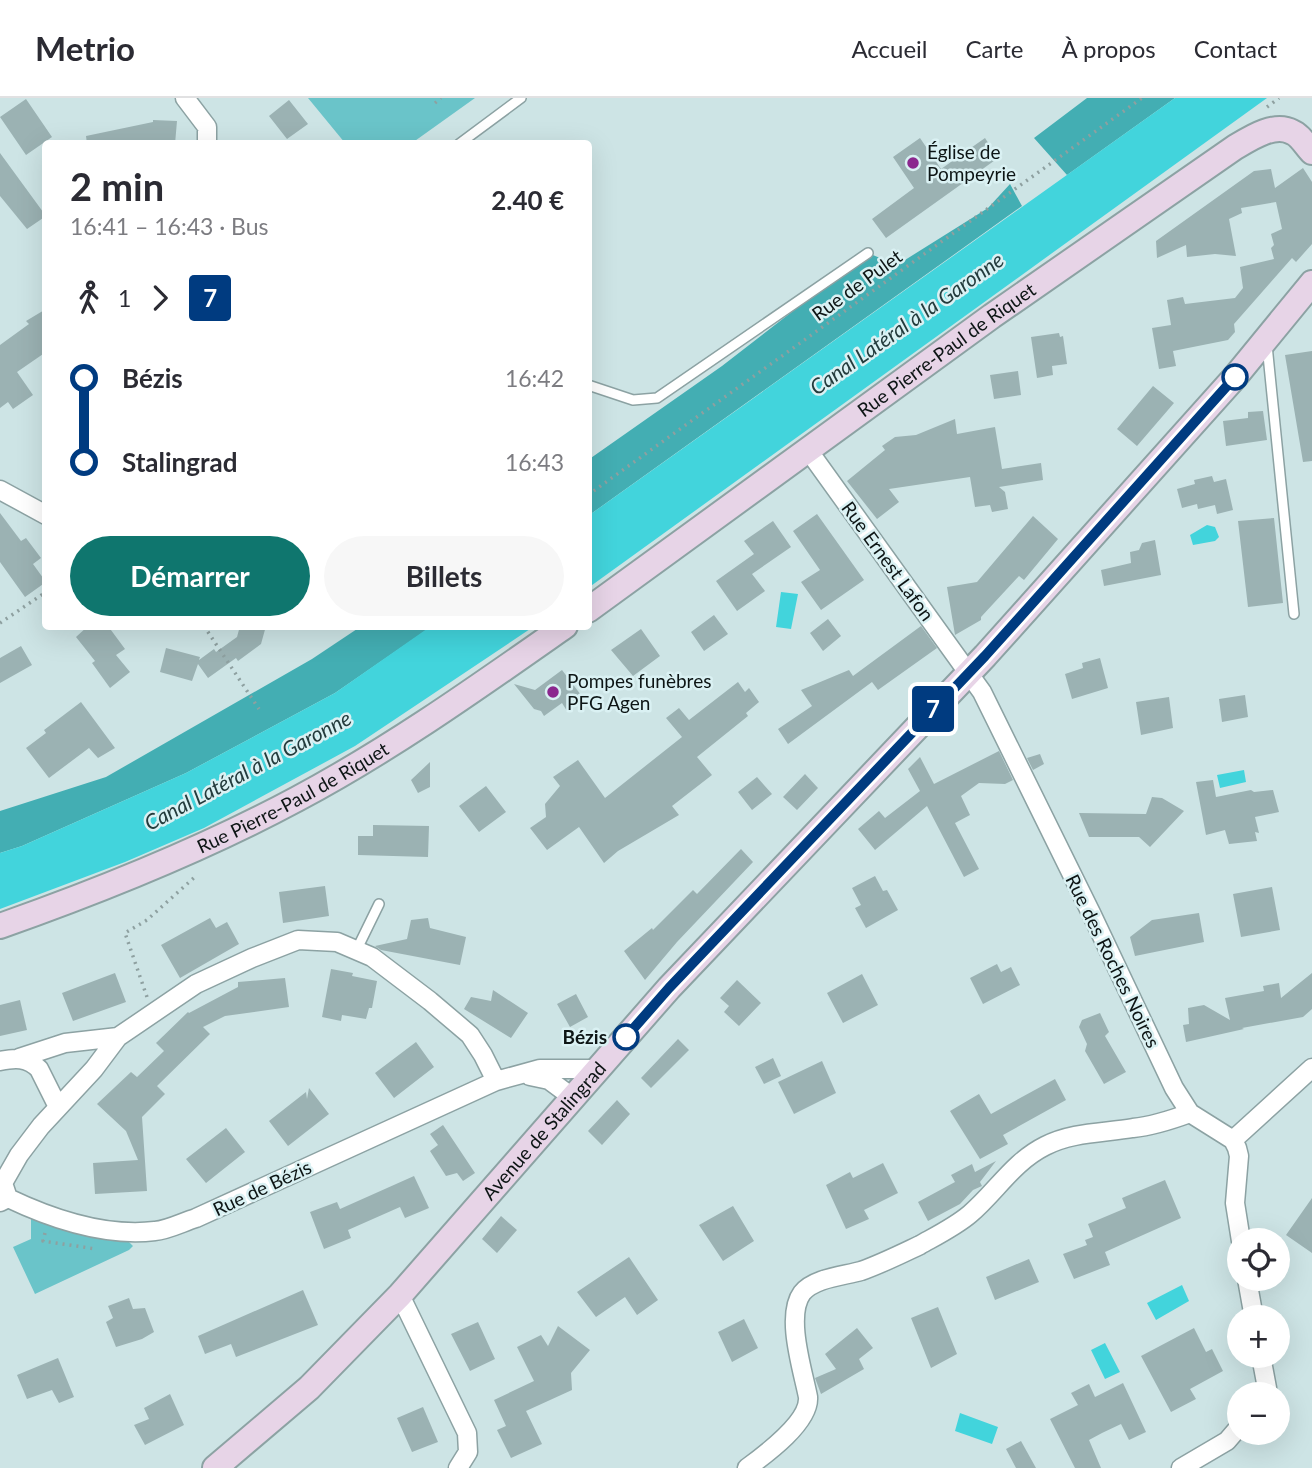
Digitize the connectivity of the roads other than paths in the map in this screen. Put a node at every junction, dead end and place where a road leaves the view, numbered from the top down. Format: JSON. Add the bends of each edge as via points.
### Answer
{"nodes":[{"id":1,"x":185,"y":98,"type":"edge"},
{"id":2,"x":521,"y":98,"type":"edge"},
{"id":3,"x":207,"y":140,"type":"edge"},
{"id":4,"x":464,"y":140,"type":"edge"},
{"id":5,"x":1312,"y":152,"type":"edge"},
{"id":6,"x":867,"y":253,"type":"dead end"},
{"id":7,"x":1312,"y":283,"type":"edge"},
{"id":8,"x":1267,"y":339,"type":"junction"},
{"id":9,"x":592,"y":386,"type":"edge"},
{"id":10,"x":808,"y":450,"type":"junction"},
{"id":11,"x":0,"y":491,"type":"edge"},
{"id":12,"x":42,"y":513,"type":"edge"},
{"id":13,"x":592,"y":607,"type":"edge"},
{"id":14,"x":1294,"y":614,"type":"dead end"},
{"id":15,"x":559,"y":630,"type":"edge"},
{"id":16,"x":969,"y":672,"type":"junction"},
{"id":17,"x":379,"y":904,"type":"dead end"},
{"id":18,"x":0,"y":926,"type":"edge"},
{"id":19,"x":357,"y":949,"type":"junction"},
{"id":20,"x":118,"y":1037,"type":"junction"},
{"id":21,"x":19,"y":1058,"type":"junction"},
{"id":22,"x":0,"y":1061,"type":"edge"},
{"id":23,"x":1312,"y":1068,"type":"edge"},
{"id":24,"x":597,"y":1069,"type":"junction"},
{"id":25,"x":516,"y":1075,"type":"junction"},
{"id":26,"x":496,"y":1081,"type":"junction"},
{"id":27,"x":572,"y":1097,"type":"junction"},
{"id":28,"x":58,"y":1107,"type":"junction"},
{"id":29,"x":1190,"y":1113,"type":"junction"},
{"id":30,"x":1233,"y":1140,"type":"junction"},
{"id":31,"x":4,"y":1200,"type":"edge"},
{"id":32,"x":1239,"y":1228,"type":"edge"},
{"id":33,"x":400,"y":1295,"type":"junction"},
{"id":34,"x":1227,"y":1441,"type":"edge"},
{"id":35,"x":215,"y":1468,"type":"edge"},
{"id":36,"x":458,"y":1468,"type":"edge"},
{"id":37,"x":747,"y":1468,"type":"edge"},
{"id":38,"x":1181,"y":1468,"type":"edge"}],
"edges":[{"from":1,"to":3,"type":"street","via":[[207,127]]},
{"from":2,"to":4,"type":"lane"},
{"from":5,"to":10,"type":"main road","name":"Rue Pierre-Paul de Riquet","via":[[1293,132],[1283,130],[1258,134],[1234,148]]},
{"from":6,"to":9,"type":"lane","via":[[657,398],[632,400]]},
{"from":7,"to":8,"type":"main road","name":"Avenue de Stalingrad"},
{"from":8,"to":14,"type":"lane"},
{"from":8,"to":16,"type":"main road","name":"Avenue de Stalingrad"},
{"from":10,"to":13,"type":"main road","name":"Rue Pierre-Paul de Riquet"},
{"from":10,"to":16,"type":"street","name":"Rue Ernest Lafon"},
{"from":11,"to":12,"type":"street"},
{"from":15,"to":18,"type":"main road","name":"Rue Pierre-Paul de Riquet","via":[[424,724],[299,798],[186,855]]},
{"from":16,"to":24,"type":"main road","name":"Avenue de Stalingrad"},
{"from":16,"to":29,"type":"street","name":"Rue des Roches Noires"},
{"from":17,"to":19,"type":"lane"},
{"from":19,"to":20,"type":"street","via":[[337,942],[298,940],[197,984]]},
{"from":19,"to":26,"type":"street","via":[[470,1035]]},
{"from":20,"to":21,"type":"street","via":[[65,1043]]},
{"from":20,"to":28,"type":"street"},
{"from":21,"to":22,"type":"street"},
{"from":21,"to":28,"type":"street","via":[[40,1069]]},
{"from":23,"to":30,"type":"street"},
{"from":24,"to":25,"type":"street","name":"Rue de Bézis","via":[[540,1069]]},
{"from":24,"to":27,"type":"main road","name":"Avenue de Stalingrad"},
{"from":25,"to":26,"type":"street","name":"Rue de Bézis"},
{"from":25,"to":27,"type":"street","via":[[549,1080]]},
{"from":26,"to":31,"type":"street","name":"Rue de Bézis","via":[[196,1218],[157,1231],[82,1227]]},
{"from":27,"to":33,"type":"main road","name":"Avenue de Stalingrad"},
{"from":28,"to":31,"type":"street","via":[[19,1155],[3,1183]]},
{"from":29,"to":30,"type":"street","name":"Rue des Roches Noires"},
{"from":29,"to":37,"type":"street","via":[[1163,1123],[1096,1132],[1045,1146],[1018,1165],[969,1216],[918,1245],[803,1292],[794,1321],[807,1408],[774,1448]]},
{"from":30,"to":32,"type":"street","via":[[1239,1156],[1235,1203]]},
{"from":33,"to":35,"type":"main road","name":"Avenue de Stalingrad","via":[[309,1388]]},
{"from":33,"to":36,"type":"street","via":[[467,1433],[468,1452]]},
{"from":34,"to":38,"type":"street"}]}
